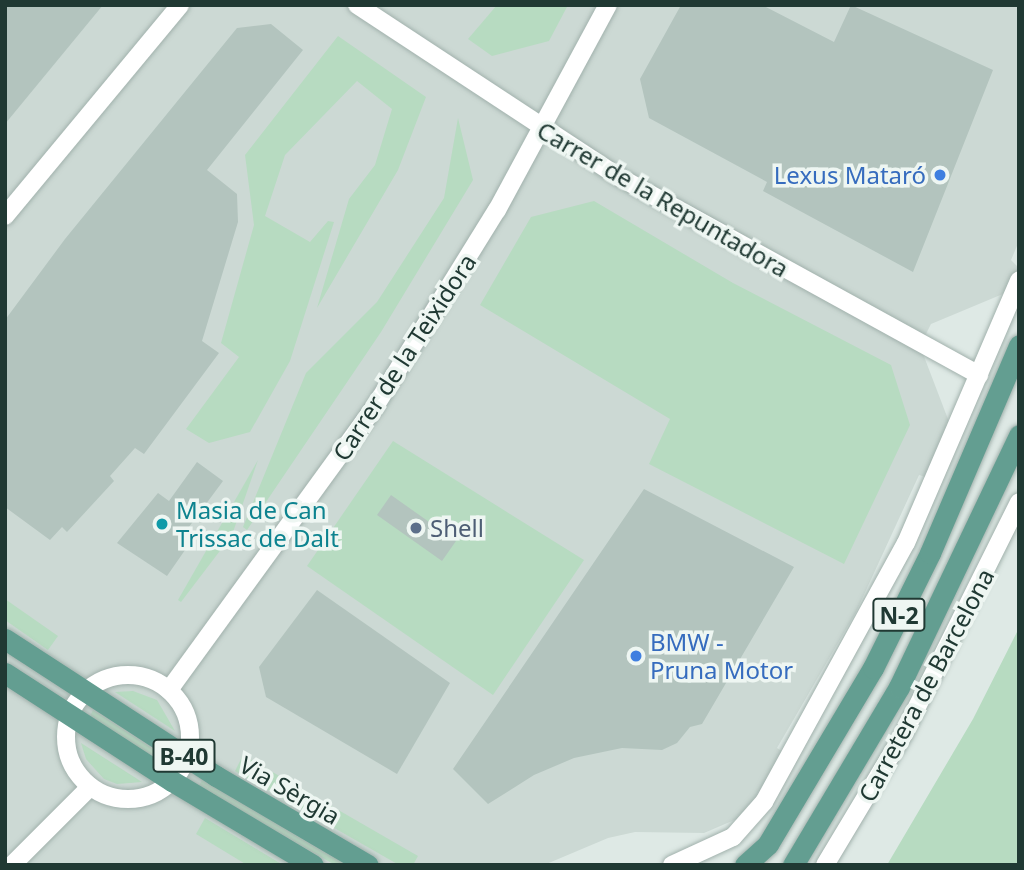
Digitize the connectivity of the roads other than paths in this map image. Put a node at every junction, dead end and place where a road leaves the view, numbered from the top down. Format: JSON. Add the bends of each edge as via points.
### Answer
{"nodes":[{"id":1,"x":180,"y":5,"type":"edge"},
{"id":2,"x":357,"y":5,"type":"edge"},
{"id":3,"x":608,"y":5,"type":"edge"},
{"id":4,"x":542,"y":130,"type":"junction"},
{"id":5,"x":5,"y":216,"type":"edge"},
{"id":6,"x":1019,"y":280,"type":"edge"},
{"id":7,"x":1019,"y":345,"type":"edge"},
{"id":8,"x":979,"y":375,"type":"junction"},
{"id":9,"x":1019,"y":435,"type":"edge"},
{"id":10,"x":1019,"y":502,"type":"edge"},
{"id":11,"x":5,"y":639,"type":"edge"},
{"id":12,"x":5,"y":673,"type":"edge"},
{"id":13,"x":169,"y":690,"type":"junction"},
{"id":14,"x":84,"y":692,"type":"junction"},
{"id":15,"x":69,"y":715,"type":"junction"},
{"id":16,"x":187,"y":758,"type":"junction"},
{"id":17,"x":172,"y":781,"type":"junction"},
{"id":18,"x":90,"y":787,"type":"junction"},
{"id":19,"x":12,"y":865,"type":"edge"},
{"id":20,"x":313,"y":865,"type":"edge"},
{"id":21,"x":368,"y":865,"type":"edge"},
{"id":22,"x":672,"y":865,"type":"edge"},
{"id":23,"x":745,"y":865,"type":"edge"},
{"id":24,"x":793,"y":865,"type":"edge"},
{"id":25,"x":825,"y":865,"type":"edge"}],
"edges":[{"from":1,"to":5,"type":"street"},
{"from":2,"to":4,"type":"street","name":"Carrer de la Repuntadora"},
{"from":3,"to":4,"type":"street","name":"Carrer de la Teixidora"},
{"from":4,"to":8,"type":"street","name":"Carrer de la Repuntadora","via":[[756,256]]},
{"from":4,"to":13,"type":"street","name":"Carrer de la Teixidora","via":[[374,408]]},
{"from":6,"to":8,"type":"street"},
{"from":7,"to":23,"type":"main road","number":"N-2","via":[[930,554],[873,668],[768,844]]},
{"from":8,"to":22,"type":"street","via":[[906,543],[764,802],[733,837]]},
{"from":9,"to":24,"type":"main road","number":"N-2","via":[[899,687]]},
{"from":10,"to":25,"type":"street","name":"Carretera de Barcelona","via":[[908,725]]},
{"from":11,"to":14,"type":"main road","name":"Via Sèrgia","number":"B-40"},
{"from":12,"to":15,"type":"main road","number":"B-40"},
{"from":13,"to":14,"type":"street","via":[[154,680],[117,675]]},
{"from":13,"to":16,"type":"street","via":[[186,714]]},
{"from":14,"to":15,"type":"street"},
{"from":14,"to":16,"type":"main road","name":"Via Sèrgia","number":"B-40"},
{"from":15,"to":17,"type":"main road","number":"B-40"},
{"from":15,"to":18,"type":"street","via":[[65,731],[70,762]]},
{"from":16,"to":17,"type":"street"},
{"from":16,"to":21,"type":"main road","name":"Via Sèrgia","number":"B-40"},
{"from":17,"to":18,"type":"street","via":[[141,798],[106,796]]},
{"from":17,"to":20,"type":"main road","number":"B-40"},
{"from":18,"to":19,"type":"street"}]}
